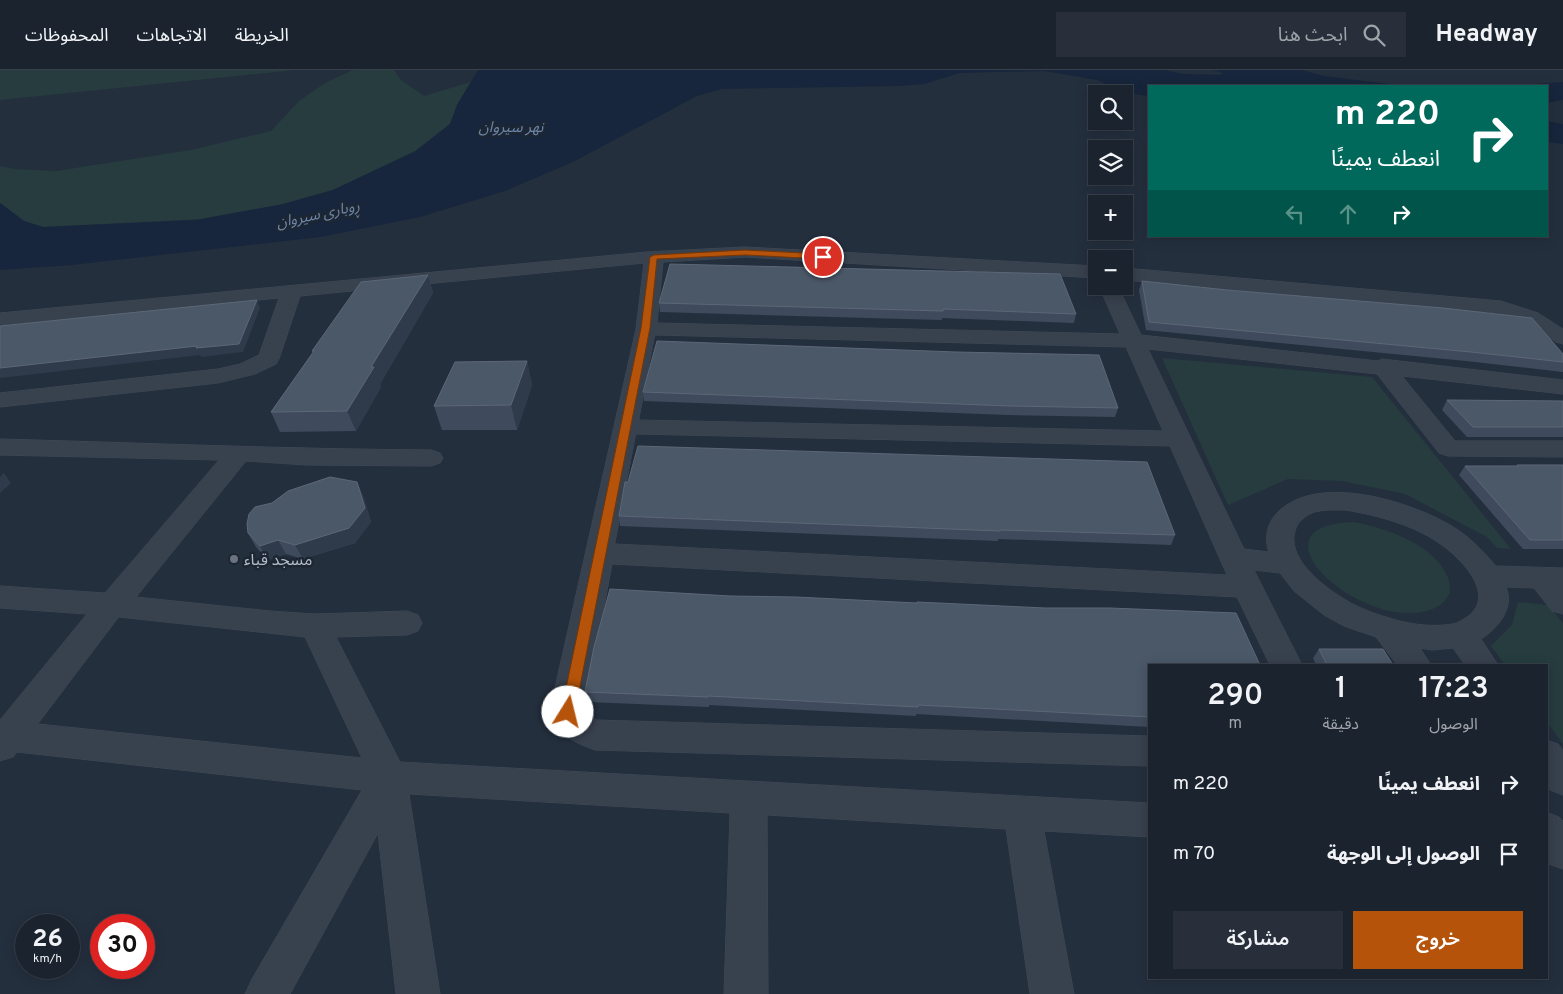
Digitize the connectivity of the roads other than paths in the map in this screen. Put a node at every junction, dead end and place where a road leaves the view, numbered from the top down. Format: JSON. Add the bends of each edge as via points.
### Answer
{"nodes":[{"id":1,"x":654,"y":257,"type":"junction"},
{"id":2,"x":1088,"y":272,"type":"edge"},
{"id":3,"x":1133,"y":275,"type":"edge"},
{"id":4,"x":291,"y":293,"type":"junction"},
{"id":5,"x":1112,"y":295,"type":"edge"},
{"id":6,"x":0,"y":319,"type":"edge"},
{"id":7,"x":646,"y":328,"type":"junction"},
{"id":8,"x":1563,"y":338,"type":"edge"},
{"id":9,"x":1134,"y":341,"type":"junction"},
{"id":10,"x":1382,"y":366,"type":"junction"},
{"id":11,"x":1563,"y":387,"type":"edge"},
{"id":12,"x":0,"y":400,"type":"edge"},
{"id":13,"x":626,"y":427,"type":"junction"},
{"id":14,"x":1178,"y":439,"type":"junction"},
{"id":15,"x":0,"y":447,"type":"edge"},
{"id":16,"x":1563,"y":449,"type":"edge"},
{"id":17,"x":240,"y":452,"type":"junction"},
{"id":18,"x":431,"y":458,"type":"dead end"},
{"id":19,"x":600,"y":553,"type":"junction"},
{"id":20,"x":1233,"y":558,"type":"junction"},
{"id":21,"x":1287,"y":564,"type":"junction"},
{"id":22,"x":1487,"y":576,"type":"junction"},
{"id":23,"x":1553,"y":578,"type":"edge"},
{"id":24,"x":1247,"y":587,"type":"junction"},
{"id":25,"x":0,"y":597,"type":"edge"},
{"id":26,"x":1563,"y":603,"type":"edge"},
{"id":27,"x":112,"y":605,"type":"junction"},
{"id":28,"x":407,"y":623,"type":"dead end"},
{"id":29,"x":315,"y":626,"type":"junction"},
{"id":30,"x":1387,"y":630,"type":"junction"},
{"id":31,"x":1461,"y":634,"type":"junction"},
{"id":32,"x":1286,"y":664,"type":"edge"},
{"id":33,"x":1414,"y":664,"type":"edge"},
{"id":34,"x":1481,"y":664,"type":"edge"},
{"id":35,"x":3,"y":739,"type":"edge"},
{"id":36,"x":1148,"y":751,"type":"edge"},
{"id":37,"x":390,"y":777,"type":"junction"},
{"id":38,"x":749,"y":799,"type":"junction"},
{"id":39,"x":1022,"y":812,"type":"junction"},
{"id":40,"x":1148,"y":820,"type":"edge"},
{"id":41,"x":267,"y":994,"type":"edge"},
{"id":42,"x":418,"y":994,"type":"edge"},
{"id":43,"x":746,"y":994,"type":"edge"},
{"id":44,"x":1052,"y":994,"type":"edge"}],
"edges":[{"from":1,"to":2,"type":"street","via":[[745,252]]},
{"from":1,"to":4,"type":"street"},
{"from":1,"to":7,"type":"street"},
{"from":3,"to":8,"type":"street","via":[[1501,307],[1531,317]]},
{"from":4,"to":6,"type":"street"},
{"from":4,"to":12,"type":"street","via":[[268,359],[247,369],[218,376]]},
{"from":5,"to":9,"type":"street"},
{"from":7,"to":9,"type":"street"},
{"from":7,"to":13,"type":"street"},
{"from":9,"to":10,"type":"street"},
{"from":9,"to":14,"type":"street"},
{"from":10,"to":11,"type":"street"},
{"from":10,"to":16,"type":"street","via":[[1448,448]]},
{"from":13,"to":14,"type":"street"},
{"from":13,"to":19,"type":"street"},
{"from":14,"to":20,"type":"street"},
{"from":15,"to":17,"type":"street"},
{"from":17,"to":18,"type":"street","via":[[306,457]]},
{"from":17,"to":27,"type":"street"},
{"from":19,"to":24,"type":"street"},
{"from":19,"to":36,"type":"street","via":[[569,700],[568,712],[582,731],[595,735]]},
{"from":20,"to":21,"type":"street"},
{"from":20,"to":24,"type":"street"},
{"from":21,"to":22,"type":"street","via":[[1279,542],[1282,524],[1295,510],[1317,502],[1346,501],[1378,506],[1411,517],[1443,533],[1469,554]]},
{"from":21,"to":30,"type":"street","via":[[1302,583],[1326,602]]},
{"from":22,"to":23,"type":"street"},
{"from":22,"to":31,"type":"street","via":[[1494,595],[1492,612],[1481,626]]},
{"from":23,"to":26,"type":"street"},
{"from":24,"to":32,"type":"street"},
{"from":25,"to":27,"type":"street"},
{"from":27,"to":29,"type":"street"},
{"from":27,"to":35,"type":"street"},
{"from":28,"to":29,"type":"street"},
{"from":29,"to":37,"type":"street"},
{"from":30,"to":31,"type":"street","via":[[1414,636]]},
{"from":30,"to":33,"type":"street"},
{"from":31,"to":34,"type":"street"},
{"from":35,"to":37,"type":"street"},
{"from":37,"to":38,"type":"street"},
{"from":37,"to":41,"type":"street"},
{"from":37,"to":42,"type":"street"},
{"from":38,"to":39,"type":"street"},
{"from":38,"to":43,"type":"street"},
{"from":39,"to":40,"type":"street"},
{"from":39,"to":44,"type":"street"}]}
